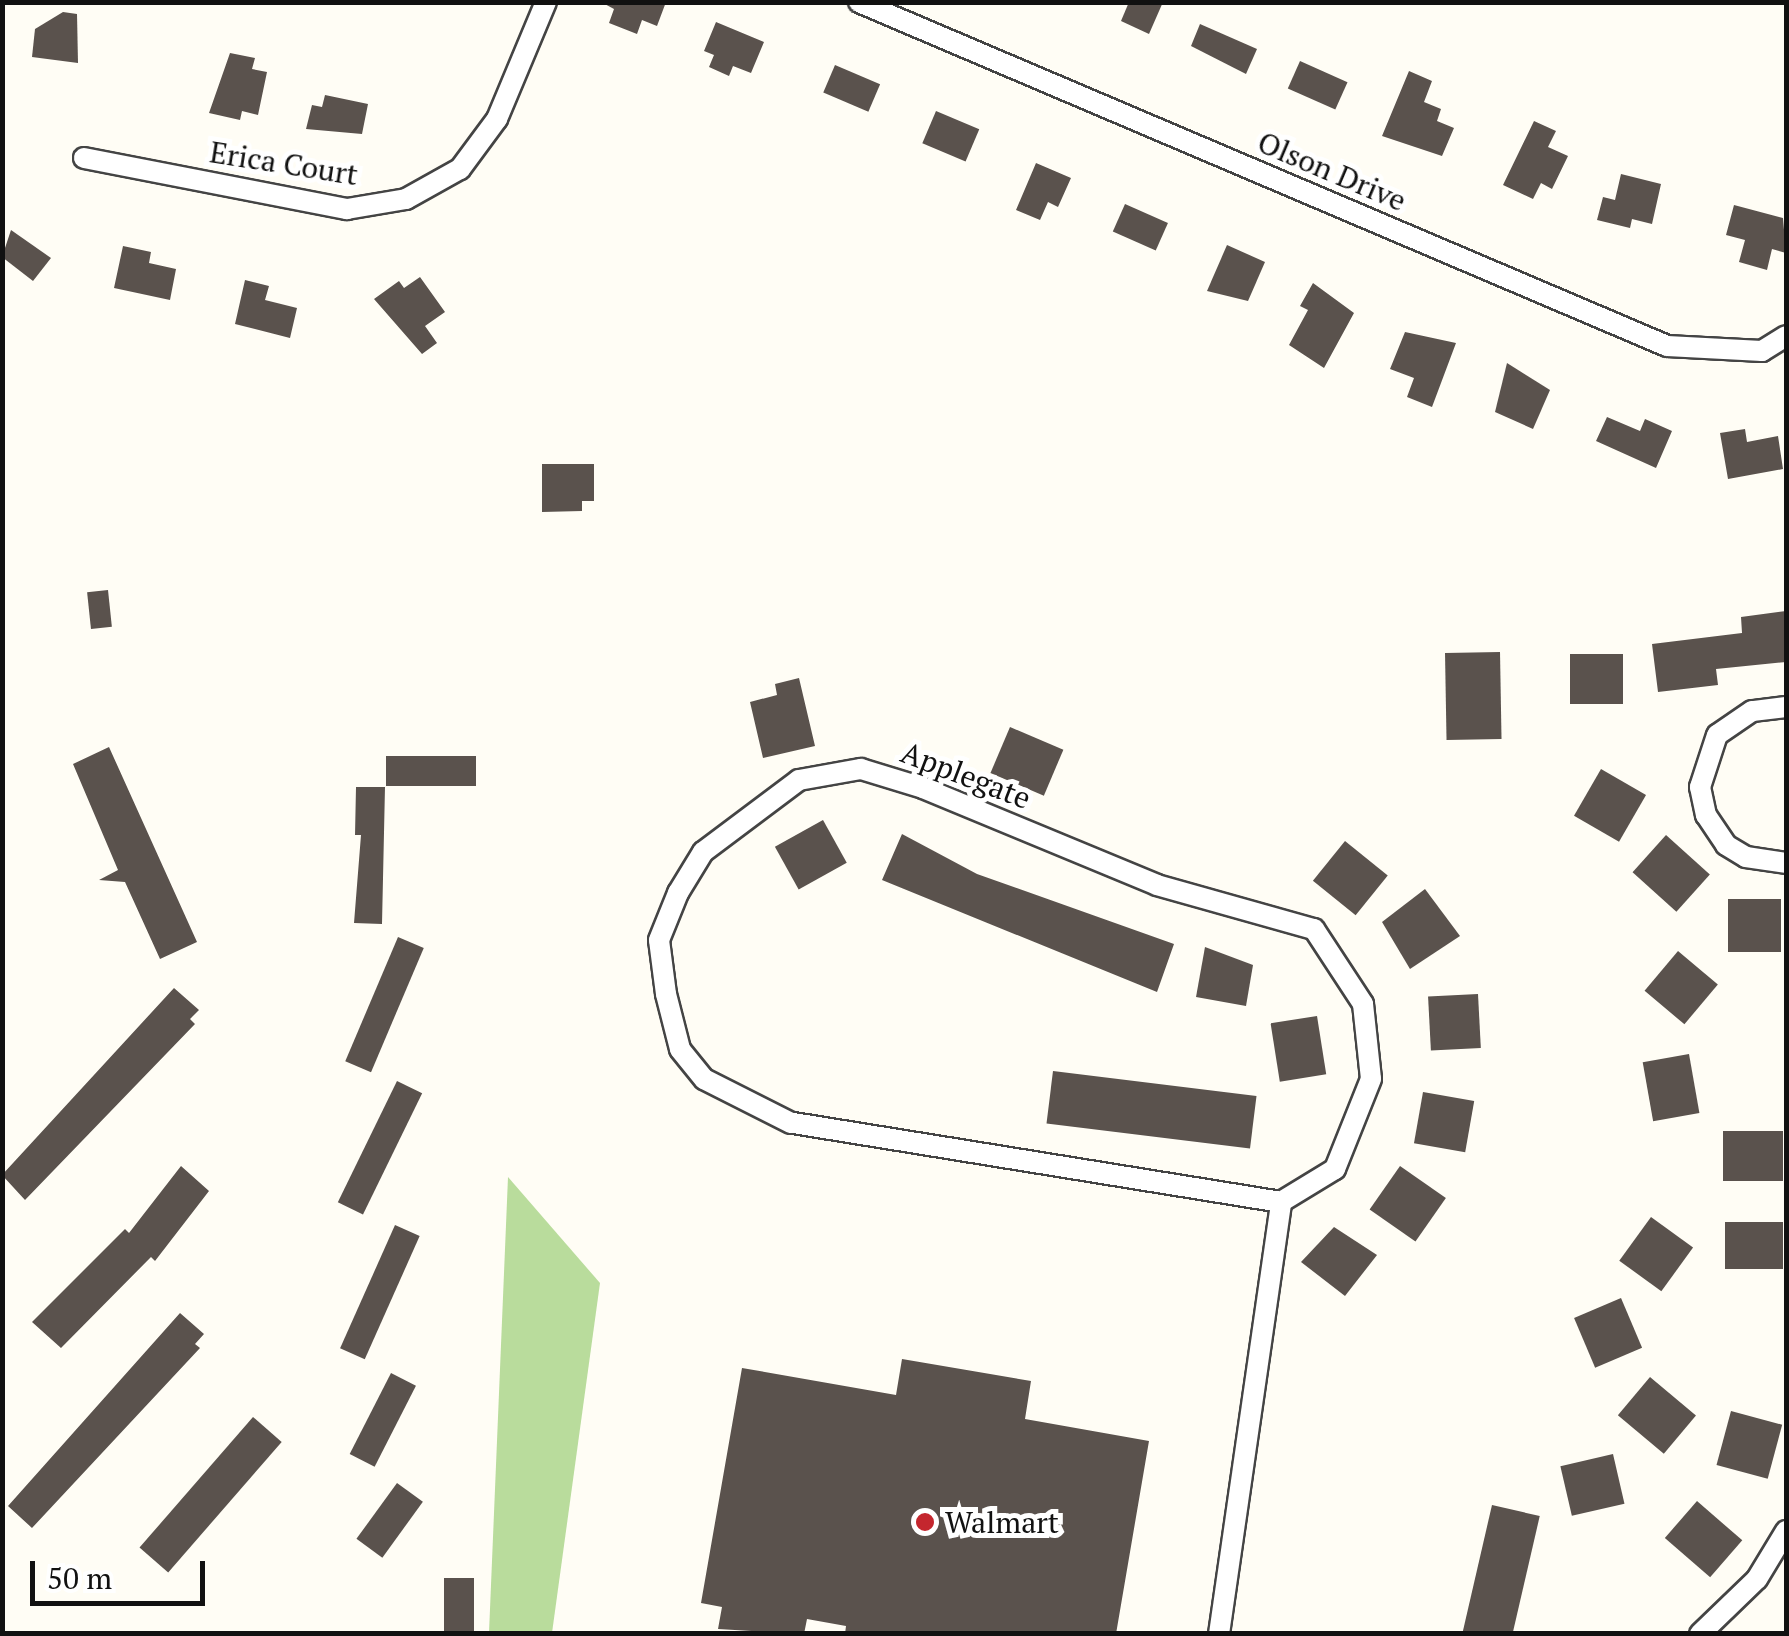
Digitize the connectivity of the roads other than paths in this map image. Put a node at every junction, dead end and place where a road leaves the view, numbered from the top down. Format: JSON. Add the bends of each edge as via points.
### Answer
{"nodes":[{"id":1,"x":546,"y":2,"type":"edge"},
{"id":2,"x":859,"y":2,"type":"edge"},
{"id":3,"x":84,"y":158,"type":"dead end"},
{"id":4,"x":1786,"y":336,"type":"edge"},
{"id":5,"x":1786,"y":707,"type":"edge"},
{"id":6,"x":1786,"y":863,"type":"edge"},
{"id":7,"x":1281,"y":1202,"type":"junction"},
{"id":8,"x":1786,"y":1531,"type":"edge"},
{"id":9,"x":1219,"y":1634,"type":"edge"},
{"id":10,"x":1700,"y":1634,"type":"edge"}],
"edges":[{"from":1,"to":3,"type":"street","name":"Erica Court","via":[[496,119],[460,169],[406,199],[347,209]]},
{"from":2,"to":4,"type":"street","name":"Olson Drive","via":[[1666,346],[1762,352]]},
{"from":5,"to":6,"type":"street","via":[[1752,711],[1717,735],[1700,787],[1706,815],[1726,845]]},
{"from":7,"to":7,"type":"street","name":"Applegate","via":[[791,1123],[750,1106],[704,1079],[680,1049],[660,940],[678,893],[704,852],[800,780],[861,768],[1157,885],[1314,929],[1362,1004],[1371,1079],[1335,1169]]},
{"from":7,"to":9,"type":"street"},
{"from":8,"to":10,"type":"street","via":[[1757,1579]]}]}
